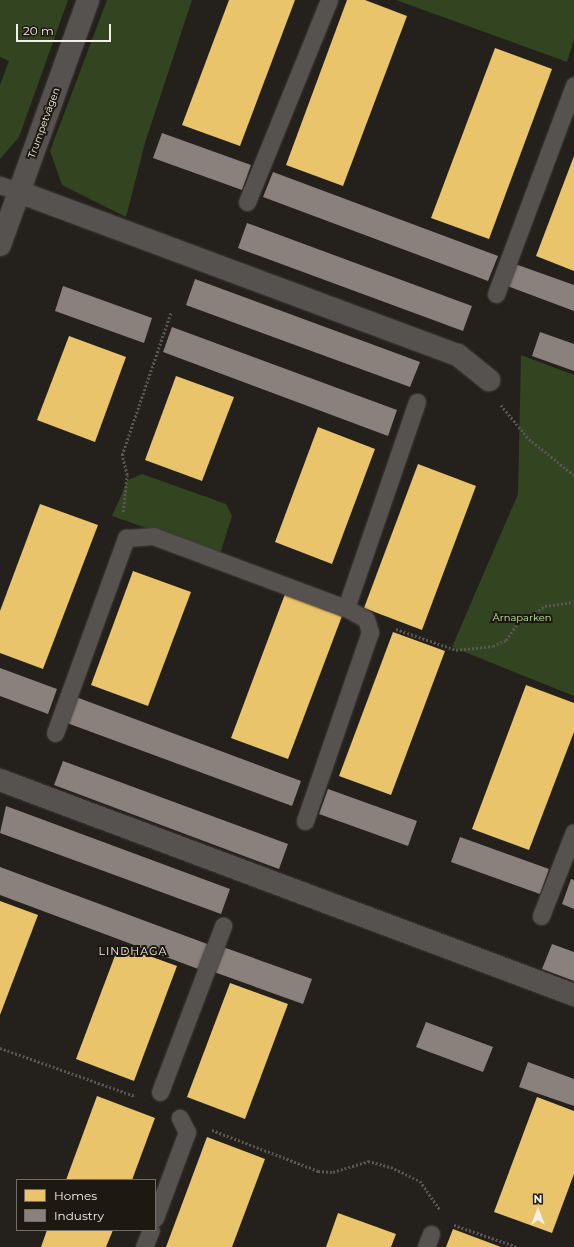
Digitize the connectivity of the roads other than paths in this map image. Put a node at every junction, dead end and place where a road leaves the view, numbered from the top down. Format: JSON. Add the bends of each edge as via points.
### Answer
{"nodes":[{"id":1,"x":88,"y":0,"type":"edge"},
{"id":2,"x":329,"y":0,"type":"edge"},
{"id":3,"x":574,"y":85,"type":"edge"},
{"id":4,"x":10,"y":188,"type":"edge"},
{"id":5,"x":247,"y":202,"type":"dead end"},
{"id":6,"x":0,"y":245,"type":"edge"},
{"id":7,"x":496,"y":294,"type":"dead end"},
{"id":8,"x":489,"y":380,"type":"road end"},
{"id":9,"x":417,"y":402,"type":"dead end"},
{"id":10,"x":346,"y":608,"type":"junction"},
{"id":11,"x":54,"y":733,"type":"dead end"},
{"id":12,"x":0,"y":780,"type":"edge"},
{"id":13,"x":305,"y":821,"type":"dead end"},
{"id":14,"x":574,"y":832,"type":"edge"},
{"id":15,"x":541,"y":916,"type":"dead end"},
{"id":16,"x":223,"y":926,"type":"dead end"},
{"id":17,"x":574,"y":995,"type":"edge"},
{"id":18,"x":160,"y":1092,"type":"dead end"},
{"id":19,"x":180,"y":1118,"type":"road end"},
{"id":20,"x":156,"y":1215,"type":"edge"},
{"id":21,"x":150,"y":1231,"type":"edge"},
{"id":22,"x":144,"y":1247,"type":"edge"}],
"edges":[{"from":1,"to":4,"type":"street","name":"Trumpetvägen"},
{"from":2,"to":5,"type":"lane"},
{"from":3,"to":7,"type":"lane"},
{"from":4,"to":6,"type":"street","name":"Trumpetvägen"},
{"from":4,"to":8,"type":"street","via":[[458,354]]},
{"from":9,"to":10,"type":"lane"},
{"from":10,"to":11,"type":"lane","via":[[153,536],[126,538]]},
{"from":10,"to":13,"type":"lane","via":[[366,619],[370,632]]},
{"from":12,"to":17,"type":"street"},
{"from":14,"to":15,"type":"lane"},
{"from":16,"to":18,"type":"lane"},
{"from":19,"to":20,"type":"lane","via":[[187,1132]]},
{"from":21,"to":22,"type":"lane"}]}
